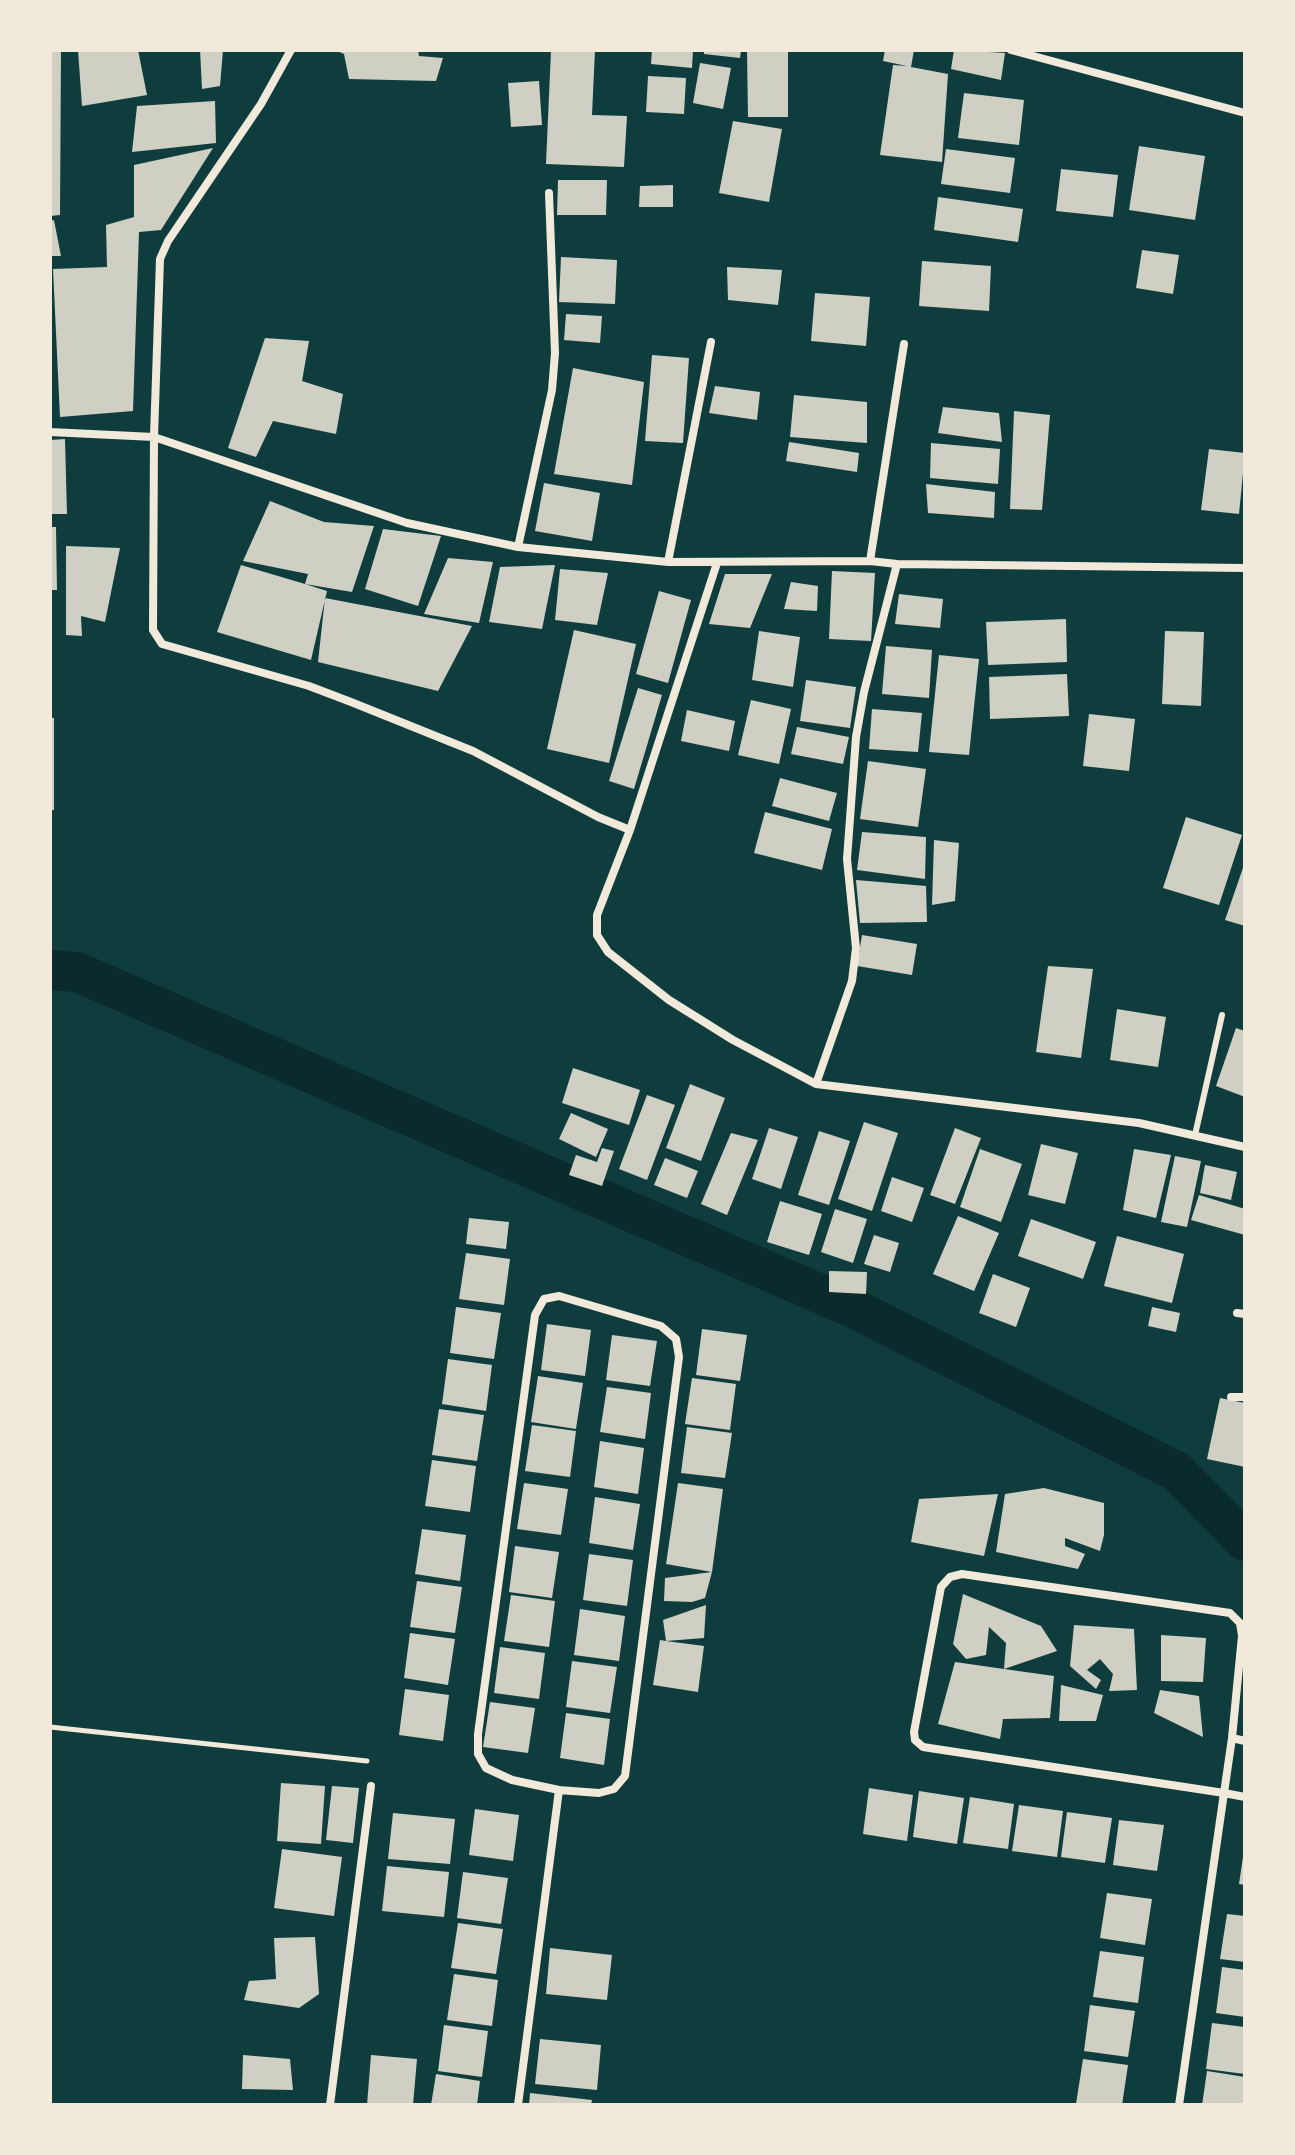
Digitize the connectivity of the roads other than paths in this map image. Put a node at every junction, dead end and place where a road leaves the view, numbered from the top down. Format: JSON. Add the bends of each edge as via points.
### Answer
{"nodes":[{"id":1,"x":291,"y":50,"type":"edge"},
{"id":2,"x":1011,"y":50,"type":"edge"},
{"id":3,"x":1245,"y":113,"type":"edge"},
{"id":4,"x":549,"y":193,"type":"dead end"},
{"id":5,"x":711,"y":342,"type":"dead end"},
{"id":6,"x":904,"y":344,"type":"dead end"},
{"id":7,"x":50,"y":432,"type":"edge"},
{"id":8,"x":154,"y":437,"type":"junction"},
{"id":9,"x":518,"y":547,"type":"junction"},
{"id":10,"x":870,"y":561,"type":"junction"},
{"id":11,"x":668,"y":562,"type":"junction"},
{"id":12,"x":717,"y":563,"type":"junction"},
{"id":13,"x":897,"y":564,"type":"junction"},
{"id":14,"x":1245,"y":568,"type":"edge"},
{"id":15,"x":630,"y":830,"type":"junction"},
{"id":16,"x":1222,"y":1015,"type":"dead end"},
{"id":17,"x":816,"y":1084,"type":"junction"},
{"id":18,"x":1195,"y":1135,"type":"junction"},
{"id":19,"x":1245,"y":1147,"type":"edge"},
{"id":20,"x":1231,"y":1397,"type":"dead end"},
{"id":21,"x":1245,"y":1397,"type":"edge"},
{"id":22,"x":1232,"y":1738,"type":"junction"},
{"id":23,"x":1245,"y":1741,"type":"edge"},
{"id":24,"x":371,"y":1786,"type":"dead end"},
{"id":25,"x":559,"y":1790,"type":"junction"},
{"id":26,"x":1224,"y":1793,"type":"junction"},
{"id":27,"x":1245,"y":1797,"type":"edge"},
{"id":28,"x":330,"y":2105,"type":"edge"},
{"id":29,"x":518,"y":2105,"type":"edge"},
{"id":30,"x":1179,"y":2105,"type":"edge"}],
"edges":[{"from":1,"to":8,"type":"street","via":[[160,259]]},
{"from":2,"to":3,"type":"street"},
{"from":4,"to":9,"type":"street","via":[[552,390]]},
{"from":5,"to":11,"type":"street"},
{"from":6,"to":10,"type":"street"},
{"from":7,"to":8,"type":"street"},
{"from":8,"to":9,"type":"street","via":[[407,523]]},
{"from":8,"to":15,"type":"street","via":[[153,630],[162,644],[364,707],[473,751]]},
{"from":9,"to":11,"type":"street"},
{"from":10,"to":12,"type":"street"},
{"from":10,"to":13,"type":"street"},
{"from":11,"to":12,"type":"street"},
{"from":12,"to":15,"type":"street"},
{"from":13,"to":14,"type":"street"},
{"from":13,"to":17,"type":"street","via":[[856,737],[847,859],[856,948],[852,981]]},
{"from":15,"to":17,"type":"street","via":[[597,915],[597,935],[608,952],[669,1000]]},
{"from":16,"to":18,"type":"lane"},
{"from":17,"to":18,"type":"street","via":[[1139,1123]]},
{"from":18,"to":19,"type":"street"},
{"from":20,"to":21,"type":"street"},
{"from":22,"to":23,"type":"street"},
{"from":22,"to":26,"type":"street"},
{"from":22,"to":26,"type":"street","via":[[1242,1636],[1240,1623],[1230,1613],[962,1574],[941,1587],[914,1732],[923,1747]]},
{"from":24,"to":28,"type":"street"},
{"from":25,"to":25,"type":"street","via":[[599,1793],[614,1789],[625,1776],[679,1357],[676,1339],[661,1326],[559,1296],[544,1299],[535,1315],[478,1734],[478,1754],[486,1768]]},
{"from":25,"to":29,"type":"street"},
{"from":26,"to":27,"type":"street"},
{"from":26,"to":30,"type":"street"}]}
